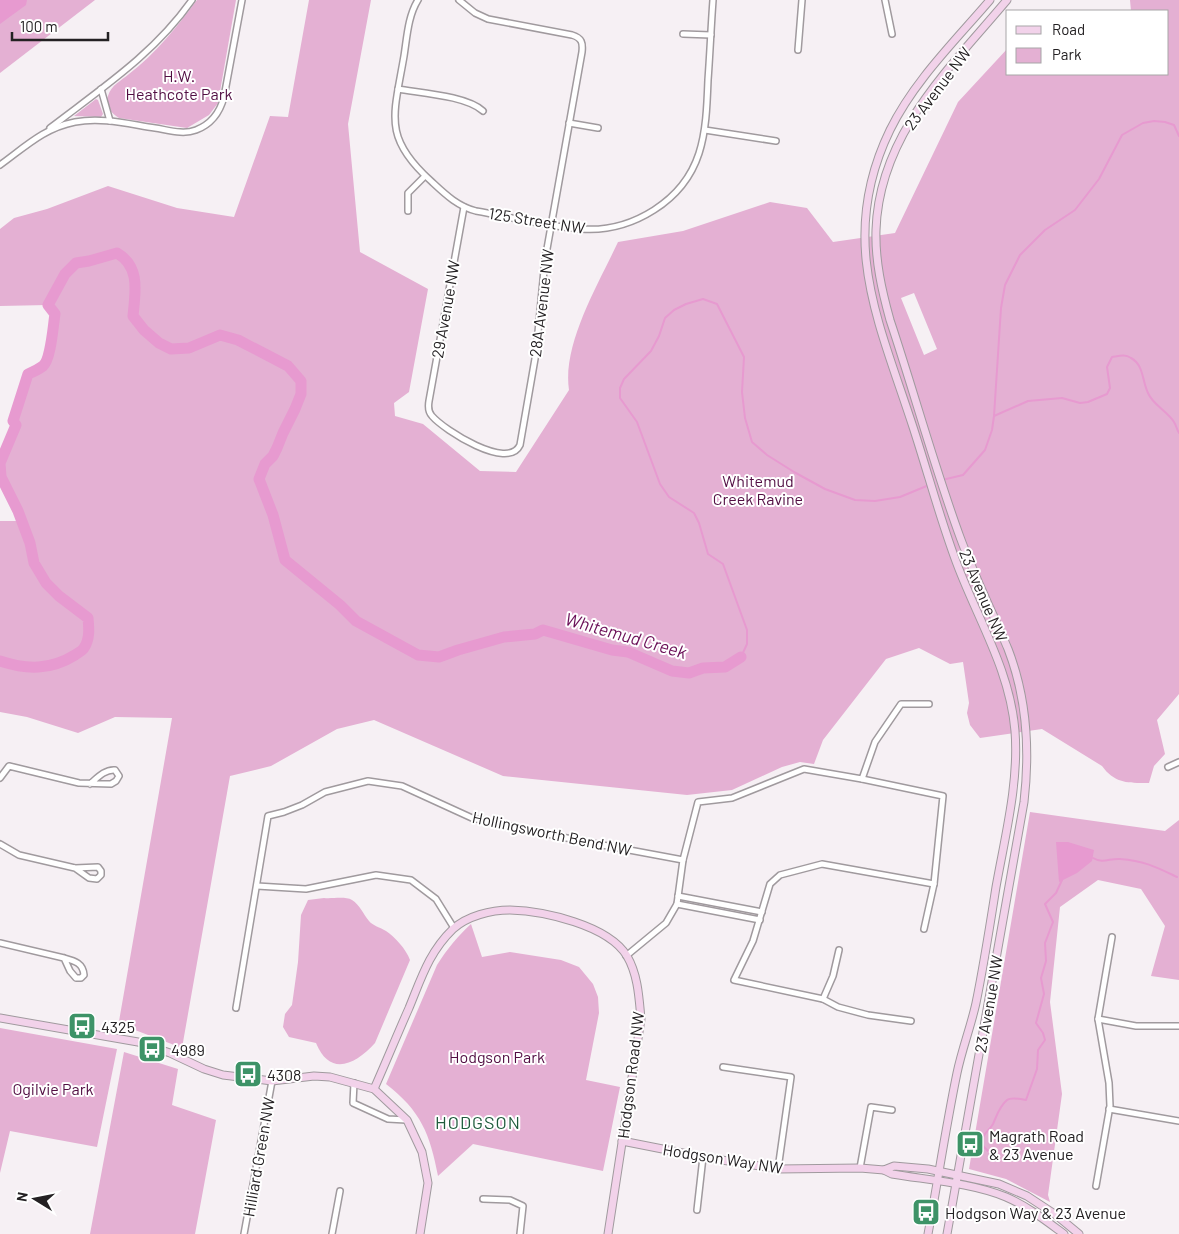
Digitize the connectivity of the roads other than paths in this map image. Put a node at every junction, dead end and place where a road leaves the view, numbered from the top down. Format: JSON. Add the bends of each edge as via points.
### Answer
{"nodes":[{"id":1,"x":192,"y":0,"type":"edge"},
{"id":2,"x":242,"y":0,"type":"edge"},
{"id":3,"x":418,"y":0,"type":"edge"},
{"id":4,"x":459,"y":0,"type":"edge"},
{"id":5,"x":713,"y":0,"type":"edge"},
{"id":6,"x":802,"y":0,"type":"edge"},
{"id":7,"x":885,"y":0,"type":"edge"},
{"id":8,"x":990,"y":0,"type":"edge"},
{"id":9,"x":1007,"y":0,"type":"edge"},
{"id":10,"x":684,"y":34,"type":"dead end"},
{"id":11,"x":892,"y":34,"type":"dead end"},
{"id":12,"x":711,"y":35,"type":"junction"},
{"id":13,"x":798,"y":50,"type":"dead end"},
{"id":14,"x":101,"y":89,"type":"junction"},
{"id":15,"x":398,"y":89,"type":"junction"},
{"id":16,"x":483,"y":111,"type":"dead end"},
{"id":17,"x":110,"y":121,"type":"junction"},
{"id":18,"x":569,"y":123,"type":"junction"},
{"id":19,"x":598,"y":128,"type":"dead end"},
{"id":20,"x":48,"y":130,"type":"junction"},
{"id":21,"x":705,"y":130,"type":"junction"},
{"id":22,"x":776,"y":141,"type":"dead end"},
{"id":23,"x":0,"y":165,"type":"edge"},
{"id":24,"x":425,"y":176,"type":"junction"},
{"id":25,"x":464,"y":207,"type":"junction"},
{"id":26,"x":408,"y":211,"type":"dead end"},
{"id":27,"x":551,"y":224,"type":"junction"},
{"id":28,"x":514,"y":452,"type":"joint"},
{"id":29,"x":929,"y":704,"type":"dead end"},
{"id":30,"x":1179,"y":762,"type":"edge"},
{"id":31,"x":1168,"y":767,"type":"dead end"},
{"id":32,"x":0,"y":778,"type":"edge"},
{"id":33,"x":862,"y":778,"type":"junction"},
{"id":34,"x":90,"y":784,"type":"junction"},
{"id":35,"x":0,"y":844,"type":"edge"},
{"id":36,"x":683,"y":860,"type":"junction"},
{"id":37,"x":75,"y":868,"type":"junction"},
{"id":38,"x":934,"y":884,"type":"junction"},
{"id":39,"x":257,"y":886,"type":"junction"},
{"id":40,"x":678,"y":896,"type":"junction"},
{"id":41,"x":677,"y":904,"type":"junction"},
{"id":42,"x":762,"y":912,"type":"junction"},
{"id":43,"x":760,"y":920,"type":"junction"},
{"id":44,"x":454,"y":928,"type":"junction"},
{"id":45,"x":924,"y":929,"type":"dead end"},
{"id":46,"x":1112,"y":937,"type":"dead end"},
{"id":47,"x":0,"y":943,"type":"edge"},
{"id":48,"x":839,"y":950,"type":"dead end"},
{"id":49,"x":626,"y":956,"type":"junction"},
{"id":50,"x":64,"y":958,"type":"dead end"},
{"id":51,"x":823,"y":999,"type":"junction"},
{"id":52,"x":236,"y":1008,"type":"dead end"},
{"id":53,"x":0,"y":1018,"type":"edge"},
{"id":54,"x":1098,"y":1019,"type":"junction"},
{"id":55,"x":911,"y":1021,"type":"dead end"},
{"id":56,"x":1179,"y":1026,"type":"edge"},
{"id":57,"x":723,"y":1067,"type":"dead end"},
{"id":58,"x":272,"y":1081,"type":"junction"},
{"id":59,"x":354,"y":1083,"type":"junction"},
{"id":60,"x":374,"y":1089,"type":"junction"},
{"id":61,"x":1109,"y":1109,"type":"junction"},
{"id":62,"x":892,"y":1110,"type":"dead end"},
{"id":63,"x":407,"y":1120,"type":"junction"},
{"id":64,"x":1179,"y":1121,"type":"edge"},
{"id":65,"x":622,"y":1141,"type":"junction"},
{"id":66,"x":703,"y":1157,"type":"junction"},
{"id":67,"x":860,"y":1168,"type":"junction"},
{"id":68,"x":778,"y":1169,"type":"junction"},
{"id":69,"x":884,"y":1170,"type":"junction"},
{"id":70,"x":940,"y":1172,"type":"junction"},
{"id":71,"x":958,"y":1175,"type":"junction"},
{"id":72,"x":938,"y":1182,"type":"junction"},
{"id":73,"x":956,"y":1185,"type":"junction"},
{"id":74,"x":1096,"y":1186,"type":"dead end"},
{"id":75,"x":340,"y":1191,"type":"dead end"},
{"id":76,"x":483,"y":1199,"type":"dead end"},
{"id":77,"x":697,"y":1210,"type":"dead end"},
{"id":78,"x":244,"y":1234,"type":"edge"},
{"id":79,"x":332,"y":1234,"type":"edge"},
{"id":80,"x":420,"y":1234,"type":"edge"},
{"id":81,"x":520,"y":1234,"type":"edge"},
{"id":82,"x":608,"y":1234,"type":"edge"},
{"id":83,"x":928,"y":1234,"type":"edge"},
{"id":84,"x":947,"y":1234,"type":"edge"},
{"id":85,"x":1064,"y":1234,"type":"edge"},
{"id":86,"x":1079,"y":1234,"type":"edge"}],
"edges":[{"from":1,"to":14,"type":"street","via":[[148,52]]},
{"from":2,"to":17,"type":"street","via":[[224,97],[212,120],[196,130],[184,132]]},
{"from":3,"to":15,"type":"street","via":[[410,20]]},
{"from":4,"to":18,"type":"street","name":"28A Avenue NW","via":[[488,19],[572,35],[581,40],[582,52]]},
{"from":5,"to":12,"type":"street","name":"125 Street NW"},
{"from":6,"to":13,"type":"street"},
{"from":7,"to":11,"type":"street"},
{"from":8,"to":70,"type":"main road","name":"23 Avenue NW","via":[[921,81],[892,127],[876,168],[867,204],[865,231],[866,264],[878,324],[958,566],[1004,676],[1010,696],[1015,740],[1014,781],[994,899]]},
{"from":9,"to":71,"type":"main road","name":"23 Avenue NW","via":[[916,110],[902,133],[882,188],[876,230],[882,288],[950,507],[1018,679],[1026,729],[1027,766],[1021,816]]},
{"from":10,"to":12,"type":"street"},
{"from":12,"to":21,"type":"street","name":"125 Street NW"},
{"from":14,"to":17,"type":"street"},
{"from":14,"to":20,"type":"street"},
{"from":15,"to":16,"type":"street","via":[[460,100]]},
{"from":15,"to":24,"type":"street","name":"125 Street NW","via":[[395,118],[398,139],[408,157]]},
{"from":17,"to":20,"type":"street","via":[[77,122]]},
{"from":18,"to":19,"type":"street"},
{"from":18,"to":27,"type":"street","name":"28A Avenue NW"},
{"from":20,"to":23,"type":"street"},
{"from":21,"to":22,"type":"street"},
{"from":21,"to":27,"type":"street","name":"125 Street NW","via":[[700,153],[688,176],[658,208],[632,222],[602,229]]},
{"from":24,"to":25,"type":"street","name":"125 Street NW"},
{"from":24,"to":26,"type":"street","via":[[408,193]]},
{"from":25,"to":27,"type":"street","name":"125 Street NW"},
{"from":25,"to":28,"type":"street","name":"29 Avenue NW","via":[[429,410],[434,418],[477,447],[506,454]]},
{"from":27,"to":28,"type":"street","name":"28A Avenue NW","via":[[536,353],[520,445]]},
{"from":29,"to":33,"type":"street","via":[[901,704],[875,742]]},
{"from":30,"to":31,"type":"street"},
{"from":32,"to":34,"type":"street","via":[[10,766]]},
{"from":33,"to":36,"type":"street","via":[[804,769],[732,798],[698,802]]},
{"from":33,"to":38,"type":"street","via":[[943,796]]},
{"from":34,"to":34,"type":"street","via":[[110,770],[115,770],[119,776],[111,784]]},
{"from":35,"to":37,"type":"street","via":[[19,855]]},
{"from":36,"to":39,"type":"street","name":"Hollingsworth Bend NW","via":[[472,818],[402,786],[368,781],[325,792],[284,812],[268,816]]},
{"from":36,"to":40,"type":"street"},
{"from":37,"to":37,"type":"street","via":[[93,880],[101,874],[98,867]]},
{"from":38,"to":42,"type":"street","via":[[822,864],[780,875],[770,884]]},
{"from":38,"to":45,"type":"street"},
{"from":39,"to":44,"type":"street","via":[[306,889],[376,875],[412,880],[436,899]]},
{"from":39,"to":52,"type":"street","name":"Hollingsworth Bend NW"},
{"from":40,"to":41,"type":"street"},
{"from":40,"to":42,"type":"street"},
{"from":41,"to":43,"type":"street"},
{"from":41,"to":49,"type":"street","via":[[666,923]]},
{"from":42,"to":43,"type":"street"},
{"from":43,"to":51,"type":"street","via":[[734,980]]},
{"from":44,"to":49,"type":"main road","name":"Hodgson Road NW","via":[[488,912],[528,912],[595,929]]},
{"from":44,"to":60,"type":"main road","name":"Hodgson Road NW","via":[[432,955]]},
{"from":46,"to":54,"type":"street"},
{"from":47,"to":50,"type":"street"},
{"from":48,"to":51,"type":"street"},
{"from":49,"to":65,"type":"main road","name":"Hodgson Road NW","via":[[638,985],[640,1019]]},
{"from":51,"to":55,"type":"street","via":[[838,1007],[868,1015]]},
{"from":53,"to":58,"type":"main road","via":[[138,1042],[213,1072]]},
{"from":54,"to":56,"type":"street","via":[[1136,1026]]},
{"from":54,"to":61,"type":"street","via":[[1109,1083]]},
{"from":57,"to":68,"type":"street","via":[[791,1078]]},
{"from":58,"to":59,"type":"main road","via":[[314,1076]]},
{"from":58,"to":78,"type":"street","name":"Hilliard Green NW"},
{"from":59,"to":60,"type":"main road"},
{"from":59,"to":63,"type":"street","via":[[353,1103],[388,1119]]},
{"from":60,"to":63,"type":"main road"},
{"from":61,"to":64,"type":"street"},
{"from":61,"to":74,"type":"street"},
{"from":62,"to":67,"type":"street","via":[[871,1108]]},
{"from":63,"to":80,"type":"main road","via":[[422,1152],[428,1182]]},
{"from":65,"to":66,"type":"main road","name":"Hodgson Way NW"},
{"from":65,"to":82,"type":"main road","name":"Hodgson Road NW"},
{"from":66,"to":68,"type":"main road","name":"Hodgson Way NW"},
{"from":66,"to":77,"type":"street"},
{"from":67,"to":68,"type":"main road","name":"Hodgson Way NW"},
{"from":67,"to":69,"type":"main road","name":"Hodgson Way NW"},
{"from":69,"to":70,"type":"main road","name":"Hodgson Way NW","via":[[894,1166]]},
{"from":69,"to":72,"type":"main road","name":"Hodgson Way NW"},
{"from":70,"to":71,"type":"main road","name":"Hodgson Way NW"},
{"from":70,"to":72,"type":"main road","name":"23 Avenue NW"},
{"from":71,"to":73,"type":"main road","name":"23 Avenue NW"},
{"from":71,"to":86,"type":"main road","name":"Hodgson Way NW","via":[[1000,1184],[1027,1196]]},
{"from":72,"to":73,"type":"main road","name":"Hodgson Way NW"},
{"from":72,"to":83,"type":"main road","name":"23 Avenue NW"},
{"from":73,"to":84,"type":"main road","name":"23 Avenue NW"},
{"from":73,"to":85,"type":"main road","name":"Hodgson Way NW","via":[[1004,1196],[1031,1210]]},
{"from":75,"to":79,"type":"street"},
{"from":76,"to":81,"type":"street","via":[[510,1200],[523,1206]]}]}
